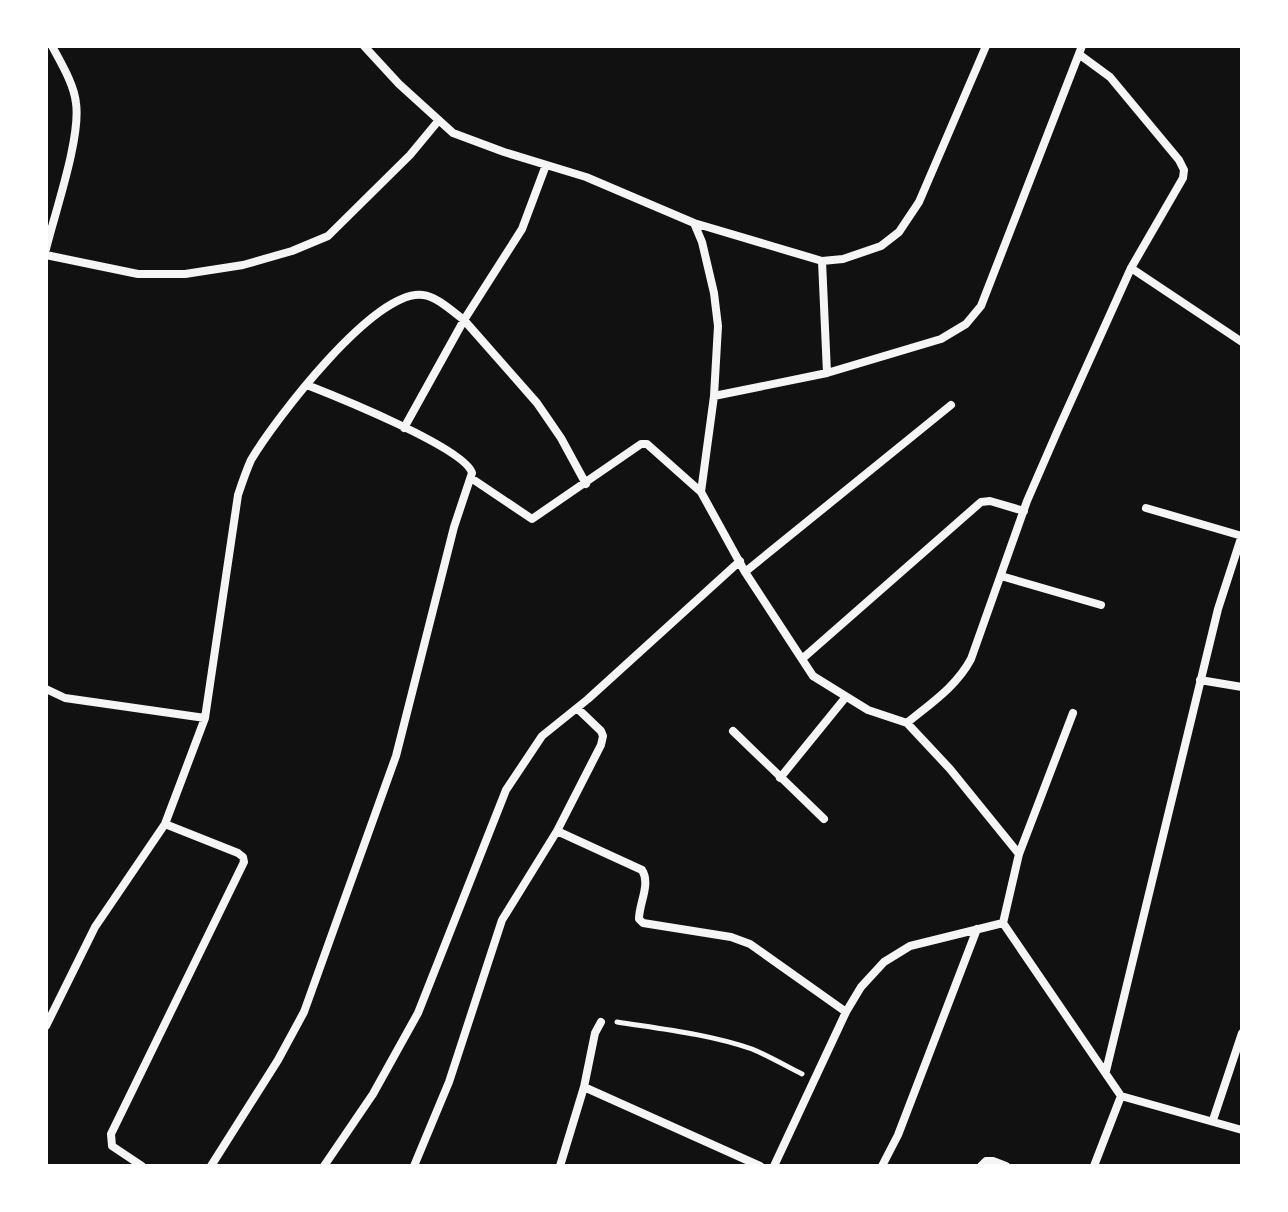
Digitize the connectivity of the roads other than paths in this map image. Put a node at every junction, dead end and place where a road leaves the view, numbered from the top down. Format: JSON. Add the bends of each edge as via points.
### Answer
{"nodes":[{"id":1,"x":52,"y":46,"type":"edge"},
{"id":2,"x":364,"y":46,"type":"edge"},
{"id":3,"x":986,"y":46,"type":"edge"},
{"id":4,"x":1081,"y":50,"type":"edge"},
{"id":5,"x":439,"y":120,"type":"junction"},
{"id":6,"x":546,"y":165,"type":"junction"},
{"id":7,"x":694,"y":223,"type":"junction"},
{"id":8,"x":46,"y":249,"type":"edge"},
{"id":9,"x":46,"y":255,"type":"edge"},
{"id":10,"x":822,"y":261,"type":"junction"},
{"id":11,"x":1131,"y":268,"type":"junction"},
{"id":12,"x":464,"y":320,"type":"junction"},
{"id":13,"x":1242,"y":342,"type":"edge"},
{"id":14,"x":827,"y":373,"type":"junction"},
{"id":15,"x":307,"y":385,"type":"junction"},
{"id":16,"x":714,"y":396,"type":"junction"},
{"id":17,"x":951,"y":405,"type":"dead end"},
{"id":18,"x":404,"y":428,"type":"junction"},
{"id":19,"x":471,"y":478,"type":"junction"},
{"id":20,"x":586,"y":484,"type":"junction"},
{"id":21,"x":701,"y":492,"type":"junction"},
{"id":22,"x":1146,"y":508,"type":"dead end"},
{"id":23,"x":1024,"y":511,"type":"junction"},
{"id":24,"x":1242,"y":536,"type":"edge"},
{"id":25,"x":740,"y":561,"type":"junction"},
{"id":26,"x":745,"y":572,"type":"junction"},
{"id":27,"x":1001,"y":576,"type":"junction"},
{"id":28,"x":1101,"y":605,"type":"dead end"},
{"id":29,"x":802,"y":659,"type":"junction"},
{"id":30,"x":1200,"y":680,"type":"junction"},
{"id":31,"x":1242,"y":687,"type":"edge"},
{"id":32,"x":46,"y":689,"type":"edge"},
{"id":33,"x":845,"y":698,"type":"junction"},
{"id":34,"x":577,"y":708,"type":"junction"},
{"id":35,"x":1073,"y":713,"type":"dead end"},
{"id":36,"x":205,"y":718,"type":"junction"},
{"id":37,"x":907,"y":723,"type":"junction"},
{"id":38,"x":733,"y":731,"type":"dead end"},
{"id":39,"x":780,"y":778,"type":"junction"},
{"id":40,"x":824,"y":819,"type":"dead end"},
{"id":41,"x":165,"y":824,"type":"junction"},
{"id":42,"x":557,"y":831,"type":"junction"},
{"id":43,"x":1019,"y":854,"type":"junction"},
{"id":44,"x":1003,"y":923,"type":"junction"},
{"id":45,"x":977,"y":929,"type":"junction"},
{"id":46,"x":846,"y":1012,"type":"junction"},
{"id":47,"x":601,"y":1022,"type":"road end"},
{"id":48,"x":46,"y":1026,"type":"edge"},
{"id":49,"x":1242,"y":1033,"type":"edge"},
{"id":50,"x":1106,"y":1071,"type":"junction"},
{"id":51,"x":584,"y":1087,"type":"junction"},
{"id":52,"x":1121,"y":1096,"type":"junction"},
{"id":53,"x":1213,"y":1120,"type":"junction"},
{"id":54,"x":1242,"y":1130,"type":"edge"},
{"id":55,"x":142,"y":1166,"type":"edge"},
{"id":56,"x":211,"y":1166,"type":"edge"},
{"id":57,"x":324,"y":1166,"type":"edge"},
{"id":58,"x":414,"y":1166,"type":"edge"},
{"id":59,"x":560,"y":1166,"type":"edge"},
{"id":60,"x":760,"y":1166,"type":"edge"},
{"id":61,"x":774,"y":1166,"type":"edge"},
{"id":62,"x":882,"y":1166,"type":"edge"},
{"id":63,"x":981,"y":1166,"type":"edge"},
{"id":64,"x":1006,"y":1166,"type":"edge"},
{"id":65,"x":1094,"y":1166,"type":"edge"}],
"edges":[{"from":1,"to":8,"type":"street","via":[[76,102],[75,136]]},
{"from":2,"to":5,"type":"street"},
{"from":3,"to":10,"type":"street","via":[[919,202],[899,232],[881,246]]},
{"from":4,"to":11,"type":"street","via":[[1110,77],[1184,170],[1181,185]]},
{"from":4,"to":14,"type":"street","via":[[981,306],[966,324],[941,339]]},
{"from":5,"to":6,"type":"street","via":[[453,133]]},
{"from":5,"to":9,"type":"street","via":[[328,236],[292,251],[185,274],[138,274]]},
{"from":6,"to":7,"type":"street"},
{"from":6,"to":12,"type":"street","via":[[522,229]]},
{"from":7,"to":10,"type":"street"},
{"from":7,"to":16,"type":"street","via":[[717,315]]},
{"from":10,"to":14,"type":"street"},
{"from":11,"to":13,"type":"street"},
{"from":11,"to":23,"type":"street"},
{"from":12,"to":15,"type":"street","via":[[425,294],[406,295],[376,314]]},
{"from":12,"to":18,"type":"street"},
{"from":12,"to":20,"type":"street","via":[[537,403]]},
{"from":14,"to":16,"type":"street"},
{"from":15,"to":18,"type":"street"},
{"from":15,"to":36,"type":"street","via":[[251,461],[238,495]]},
{"from":16,"to":21,"type":"street"},
{"from":17,"to":26,"type":"street"},
{"from":18,"to":19,"type":"street","via":[[468,464]]},
{"from":19,"to":20,"type":"street","via":[[532,519]]},
{"from":19,"to":56,"type":"street","via":[[396,756],[308,1000],[278,1060]]},
{"from":20,"to":21,"type":"street","via":[[647,444]]},
{"from":21,"to":25,"type":"street"},
{"from":22,"to":24,"type":"street"},
{"from":23,"to":27,"type":"street"},
{"from":23,"to":29,"type":"street","via":[[981,502]]},
{"from":24,"to":30,"type":"street"},
{"from":25,"to":26,"type":"street"},
{"from":25,"to":34,"type":"street"},
{"from":26,"to":29,"type":"street"},
{"from":27,"to":28,"type":"street"},
{"from":27,"to":37,"type":"street","via":[[962,677]]},
{"from":29,"to":33,"type":"street","via":[[813,676]]},
{"from":30,"to":31,"type":"street"},
{"from":30,"to":50,"type":"street"},
{"from":32,"to":36,"type":"street","via":[[65,698]]},
{"from":33,"to":37,"type":"street"},
{"from":33,"to":39,"type":"street"},
{"from":34,"to":42,"type":"street","via":[[603,736]]},
{"from":34,"to":57,"type":"street","via":[[542,736],[506,790],[418,1013],[373,1094]]},
{"from":35,"to":43,"type":"street"},
{"from":36,"to":41,"type":"street"},
{"from":37,"to":43,"type":"street"},
{"from":38,"to":39,"type":"street"},
{"from":39,"to":40,"type":"street"},
{"from":41,"to":48,"type":"street","via":[[95,927]]},
{"from":41,"to":55,"type":"street","via":[[238,853],[244,862],[111,1134],[112,1146]]},
{"from":42,"to":46,"type":"street","via":[[642,870],[643,923],[750,944]]},
{"from":42,"to":58,"type":"street","via":[[502,920],[449,1082]]},
{"from":43,"to":44,"type":"street"},
{"from":44,"to":45,"type":"street"},
{"from":44,"to":50,"type":"street"},
{"from":45,"to":46,"type":"street","via":[[910,946],[884,962]]},
{"from":45,"to":62,"type":"street"},
{"from":46,"to":61,"type":"street"},
{"from":47,"to":51,"type":"street"},
{"from":49,"to":53,"type":"street"},
{"from":50,"to":52,"type":"street"},
{"from":51,"to":59,"type":"street"},
{"from":51,"to":60,"type":"street"},
{"from":52,"to":53,"type":"street"},
{"from":52,"to":65,"type":"street"},
{"from":53,"to":54,"type":"street"},
{"from":63,"to":64,"type":"street","via":[[993,1161]]}]}
